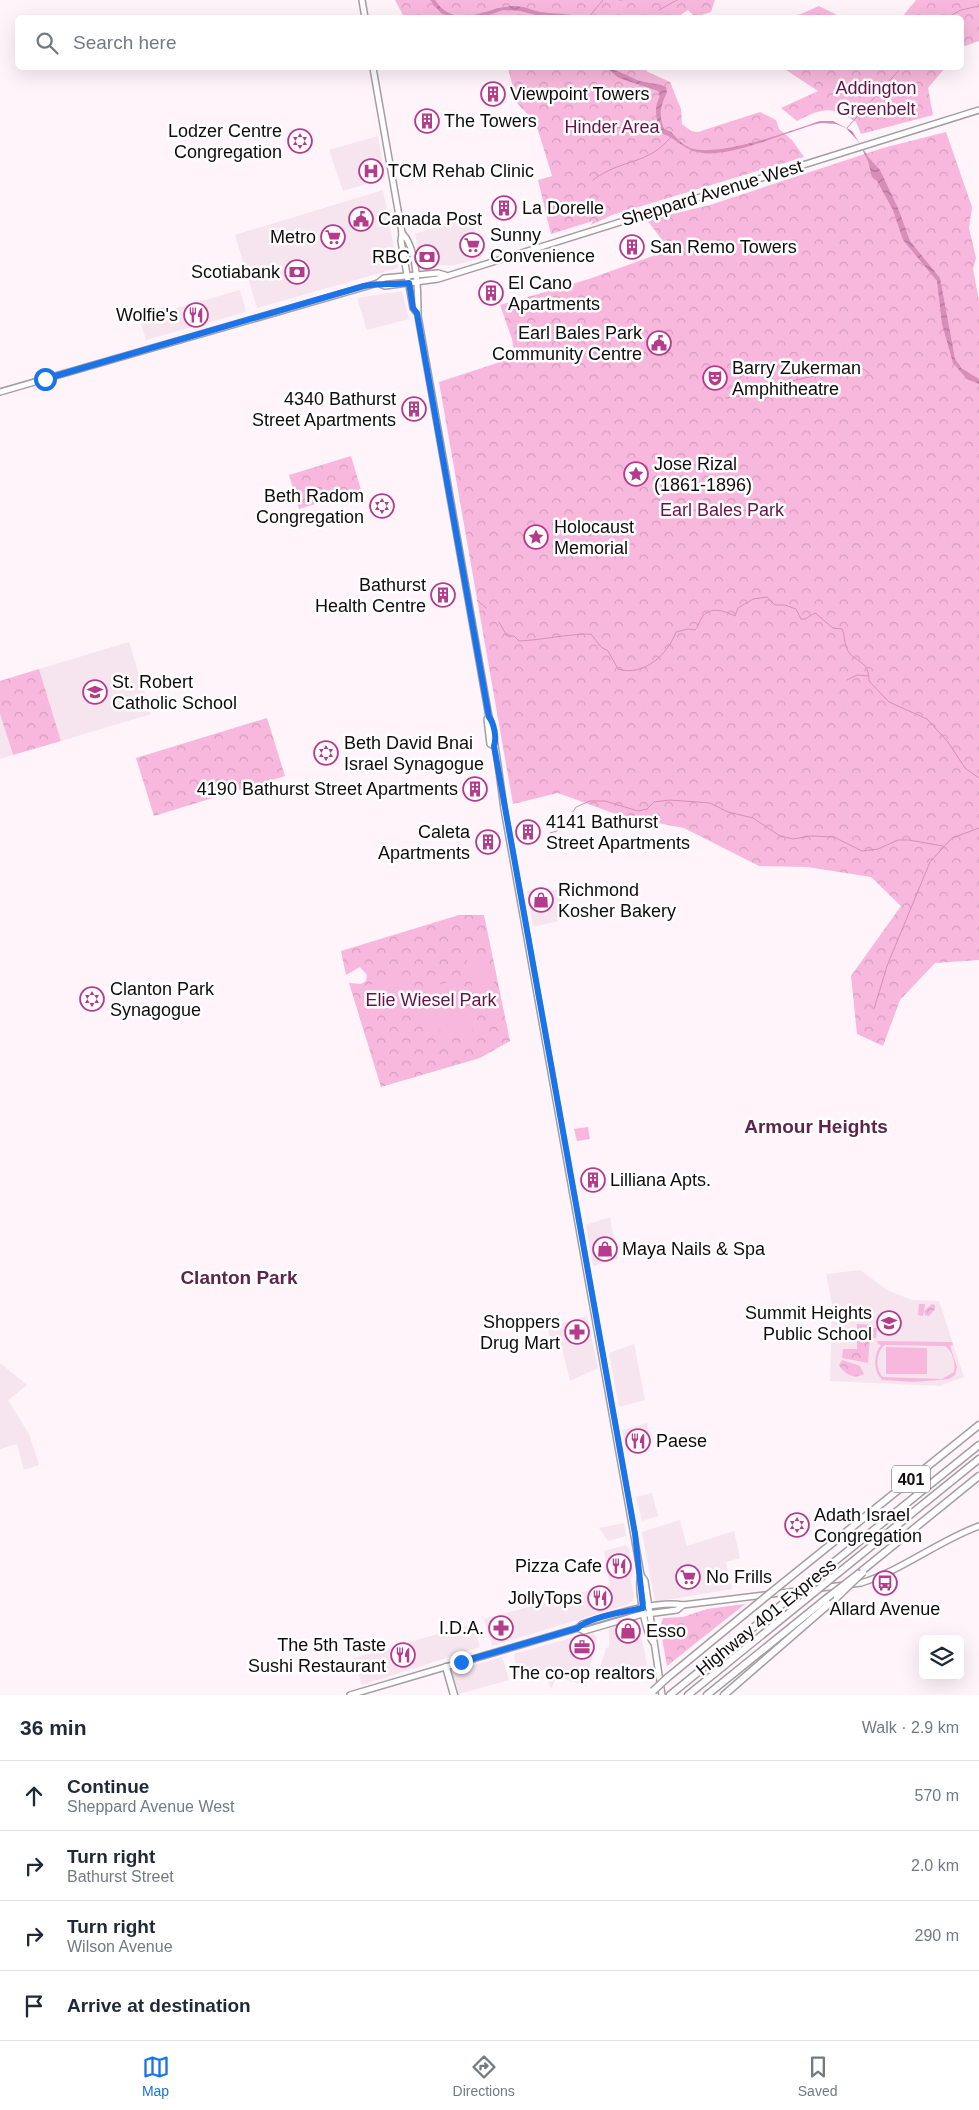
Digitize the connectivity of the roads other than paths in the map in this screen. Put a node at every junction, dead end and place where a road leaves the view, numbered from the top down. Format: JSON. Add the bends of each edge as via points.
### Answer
{"nodes":[{"id":1,"x":362,"y":0,"type":"edge"},
{"id":2,"x":364,"y":15,"type":"edge"},
{"id":3,"x":373,"y":70,"type":"edge"},
{"id":4,"x":979,"y":110,"type":"edge"},
{"id":5,"x":402,"y":233,"type":"junction"},
{"id":6,"x":408,"y":275,"type":"junction"},
{"id":7,"x":416,"y":275,"type":"junction"},
{"id":8,"x":445,"y":275,"type":"junction"},
{"id":9,"x":417,"y":282,"type":"junction"},
{"id":10,"x":378,"y":283,"type":"junction"},
{"id":11,"x":409,"y":283,"type":"junction"},
{"id":12,"x":417,"y":313,"type":"junction"},
{"id":13,"x":0,"y":392,"type":"edge"},
{"id":14,"x":979,"y":1425,"type":"edge"},
{"id":15,"x":979,"y":1445,"type":"edge"},
{"id":16,"x":979,"y":1459,"type":"edge"},
{"id":17,"x":979,"y":1476,"type":"edge"},
{"id":18,"x":979,"y":1526,"type":"edge"},
{"id":19,"x":861,"y":1573,"type":"junction"},
{"id":20,"x":641,"y":1575,"type":"junction"},
{"id":21,"x":644,"y":1611,"type":"junction"},
{"id":22,"x":650,"y":1611,"type":"junction"},
{"id":23,"x":653,"y":1642,"type":"junction"},
{"id":24,"x":446,"y":1667,"type":"junction"},
{"id":25,"x":650,"y":1693,"type":"edge"},
{"id":26,"x":671,"y":1694,"type":"edge"},
{"id":27,"x":350,"y":1695,"type":"edge"},
{"id":28,"x":454,"y":1695,"type":"edge"},
{"id":29,"x":662,"y":1695,"type":"edge"},
{"id":30,"x":688,"y":1695,"type":"edge"},
{"id":31,"x":708,"y":1695,"type":"edge"},
{"id":32,"x":724,"y":1695,"type":"edge"}],
"edges":[{"from":1,"to":2,"type":"main road"},
{"from":3,"to":5,"type":"main road"},
{"from":4,"to":8,"type":"main road","name":"Sheppard Avenue West"},
{"from":5,"to":6,"type":"main road"},
{"from":5,"to":7,"type":"main road","via":[[409,239]]},
{"from":6,"to":7,"type":"main road","name":"Sheppard Avenue West"},
{"from":6,"to":10,"type":"main road","name":"Sheppard Avenue West","via":[[384,278]]},
{"from":6,"to":11,"type":"main road"},
{"from":7,"to":8,"type":"main road","name":"Sheppard Avenue West","via":[[438,272]]},
{"from":7,"to":9,"type":"main road"},
{"from":8,"to":9,"type":"main road","name":"Sheppard Avenue West"},
{"from":9,"to":11,"type":"main road","name":"Sheppard Avenue West"},
{"from":9,"to":12,"type":"main road","via":[[420,308]]},
{"from":10,"to":11,"type":"main road","name":"Sheppard Avenue West","via":[[385,286]]},
{"from":10,"to":13,"type":"main road","name":"Sheppard Avenue West"},
{"from":11,"to":12,"type":"main road","via":[[413,308]]},
{"from":12,"to":20,"type":"main road","via":[[489,717],[488,734],[490,744],[494,746]]},
{"from":14,"to":25,"type":"highway","number":"401","bridge":true},
{"from":15,"to":26,"type":"highway","name":"Highway 401 Express","number":"401","bridge":true},
{"from":16,"to":30,"type":"highway","name":"Highway 401 Express","number":"401","bridge":true},
{"from":17,"to":19,"type":"highway","number":"401"},
{"from":18,"to":22,"type":"main road","via":[[950,1538],[883,1576],[862,1583],[683,1606],[676,1604]]},
{"from":19,"to":31,"type":"highway","number":"401","bridge":true},
{"from":19,"to":32,"type":"highway","bridge":true,"via":[[837,1598]]},
{"from":20,"to":21,"type":"main road","via":[[639,1582]]},
{"from":20,"to":22,"type":"main road"},
{"from":21,"to":22,"type":"main road"},
{"from":21,"to":23,"type":"main road","via":[[648,1636]]},
{"from":21,"to":24,"type":"main road","via":[[582,1624],[578,1628]]},
{"from":22,"to":23,"type":"main road"},
{"from":23,"to":29,"type":"main road"},
{"from":24,"to":27,"type":"main road"},
{"from":24,"to":28,"type":"highway"}]}
